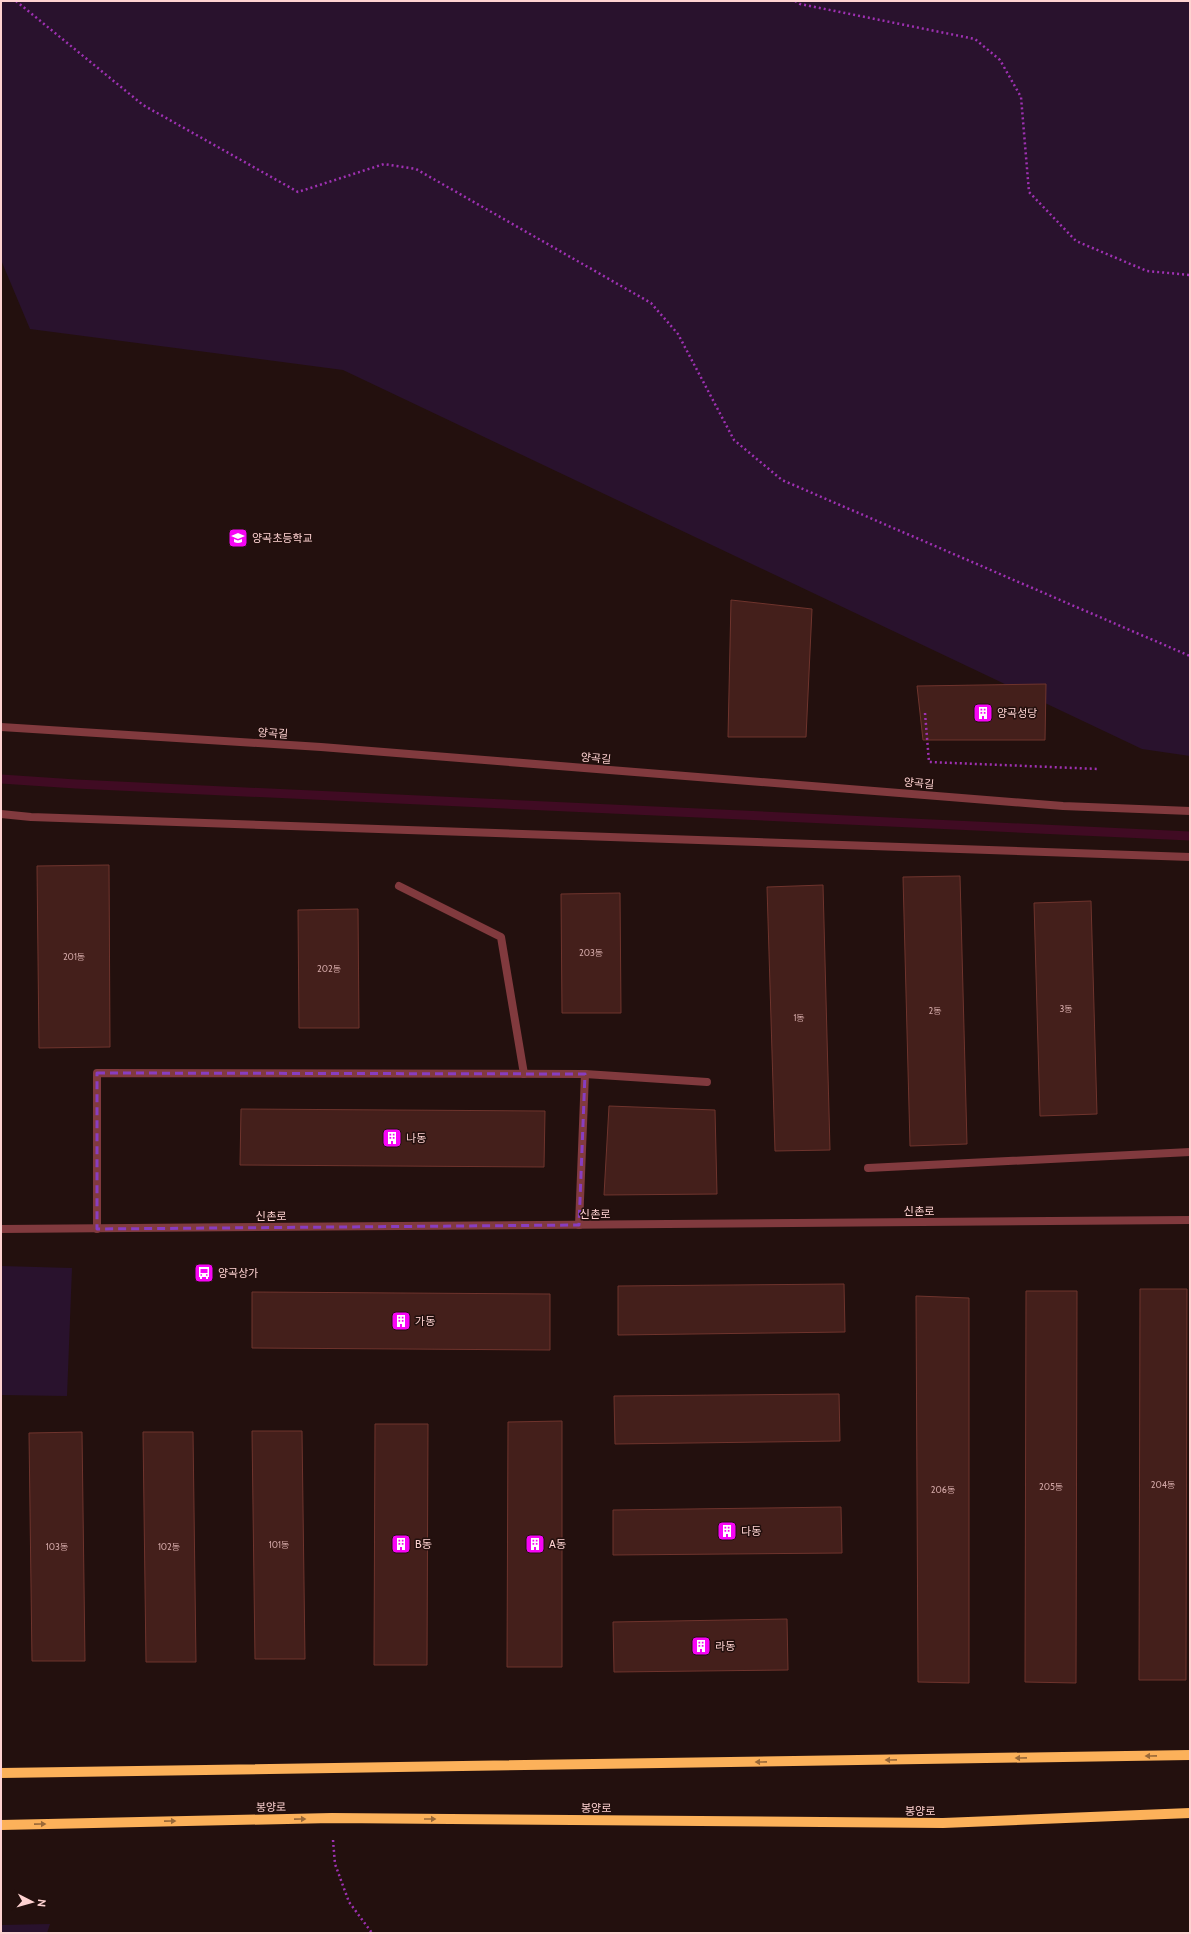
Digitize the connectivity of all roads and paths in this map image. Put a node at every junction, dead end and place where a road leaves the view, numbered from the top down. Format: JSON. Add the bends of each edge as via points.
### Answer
{"nodes":[{"id":1,"x":16,"y":1,"type":"edge"},
{"id":2,"x":795,"y":1,"type":"edge"},
{"id":3,"x":1190,"y":275,"type":"edge"},
{"id":4,"x":1190,"y":656,"type":"edge"},
{"id":5,"x":925,"y":712,"type":"dead end"},
{"id":6,"x":1,"y":727,"type":"edge"},
{"id":7,"x":1099,"y":769,"type":"dead end"},
{"id":8,"x":1190,"y":811,"type":"edge"},
{"id":9,"x":1,"y":814,"type":"edge"},
{"id":10,"x":1190,"y":858,"type":"edge"},
{"id":11,"x":399,"y":886,"type":"dead end"},
{"id":12,"x":524,"y":1074,"type":"junction"},
{"id":13,"x":585,"y":1074,"type":"junction"},
{"id":14,"x":707,"y":1082,"type":"dead end"},
{"id":15,"x":1190,"y":1152,"type":"edge"},
{"id":16,"x":868,"y":1168,"type":"dead end"},
{"id":17,"x":1190,"y":1220,"type":"edge"},
{"id":18,"x":579,"y":1225,"type":"junction"},
{"id":19,"x":1,"y":1229,"type":"edge"},
{"id":20,"x":97,"y":1229,"type":"junction"},
{"id":21,"x":1190,"y":1755,"type":"edge"},
{"id":22,"x":1,"y":1773,"type":"edge"},
{"id":23,"x":1190,"y":1813,"type":"edge"},
{"id":24,"x":332,"y":1818,"type":"junction"},
{"id":25,"x":1,"y":1825,"type":"edge"},
{"id":26,"x":372,"y":1933,"type":"edge"}],
"edges":[{"from":1,"to":4,"type":"path","via":[[143,105],[298,192],[384,164],[416,169],[651,303],[678,334],[734,440],[782,480]]},
{"from":2,"to":3,"type":"path","via":[[975,39],[1000,60],[1021,97],[1029,192],[1076,241],[1147,271]]},
{"from":5,"to":7,"type":"path","via":[[929,762]]},
{"from":6,"to":8,"type":"street","name":"양곡길","via":[[321,747],[1063,806]]},
{"from":9,"to":10,"type":"street"},
{"from":11,"to":12,"type":"street","via":[[501,937]]},
{"from":12,"to":13,"type":"street"},
{"from":12,"to":20,"type":"street","via":[[97,1073]]},
{"from":13,"to":14,"type":"street"},
{"from":13,"to":18,"type":"street"},
{"from":15,"to":16,"type":"street"},
{"from":17,"to":18,"type":"street","name":"신촌로"},
{"from":18,"to":20,"type":"street","name":"신촌로"},
{"from":19,"to":20,"type":"street","name":"신촌로"},
{"from":21,"to":22,"type":"main road","one_way":true},
{"from":24,"to":23,"type":"main road","name":"봉양로","one_way":true,"via":[[943,1823]]},
{"from":25,"to":24,"type":"main road","name":"봉양로","one_way":true},
{"from":24,"to":26,"type":"path","via":[[335,1864],[349,1902]]}]}
